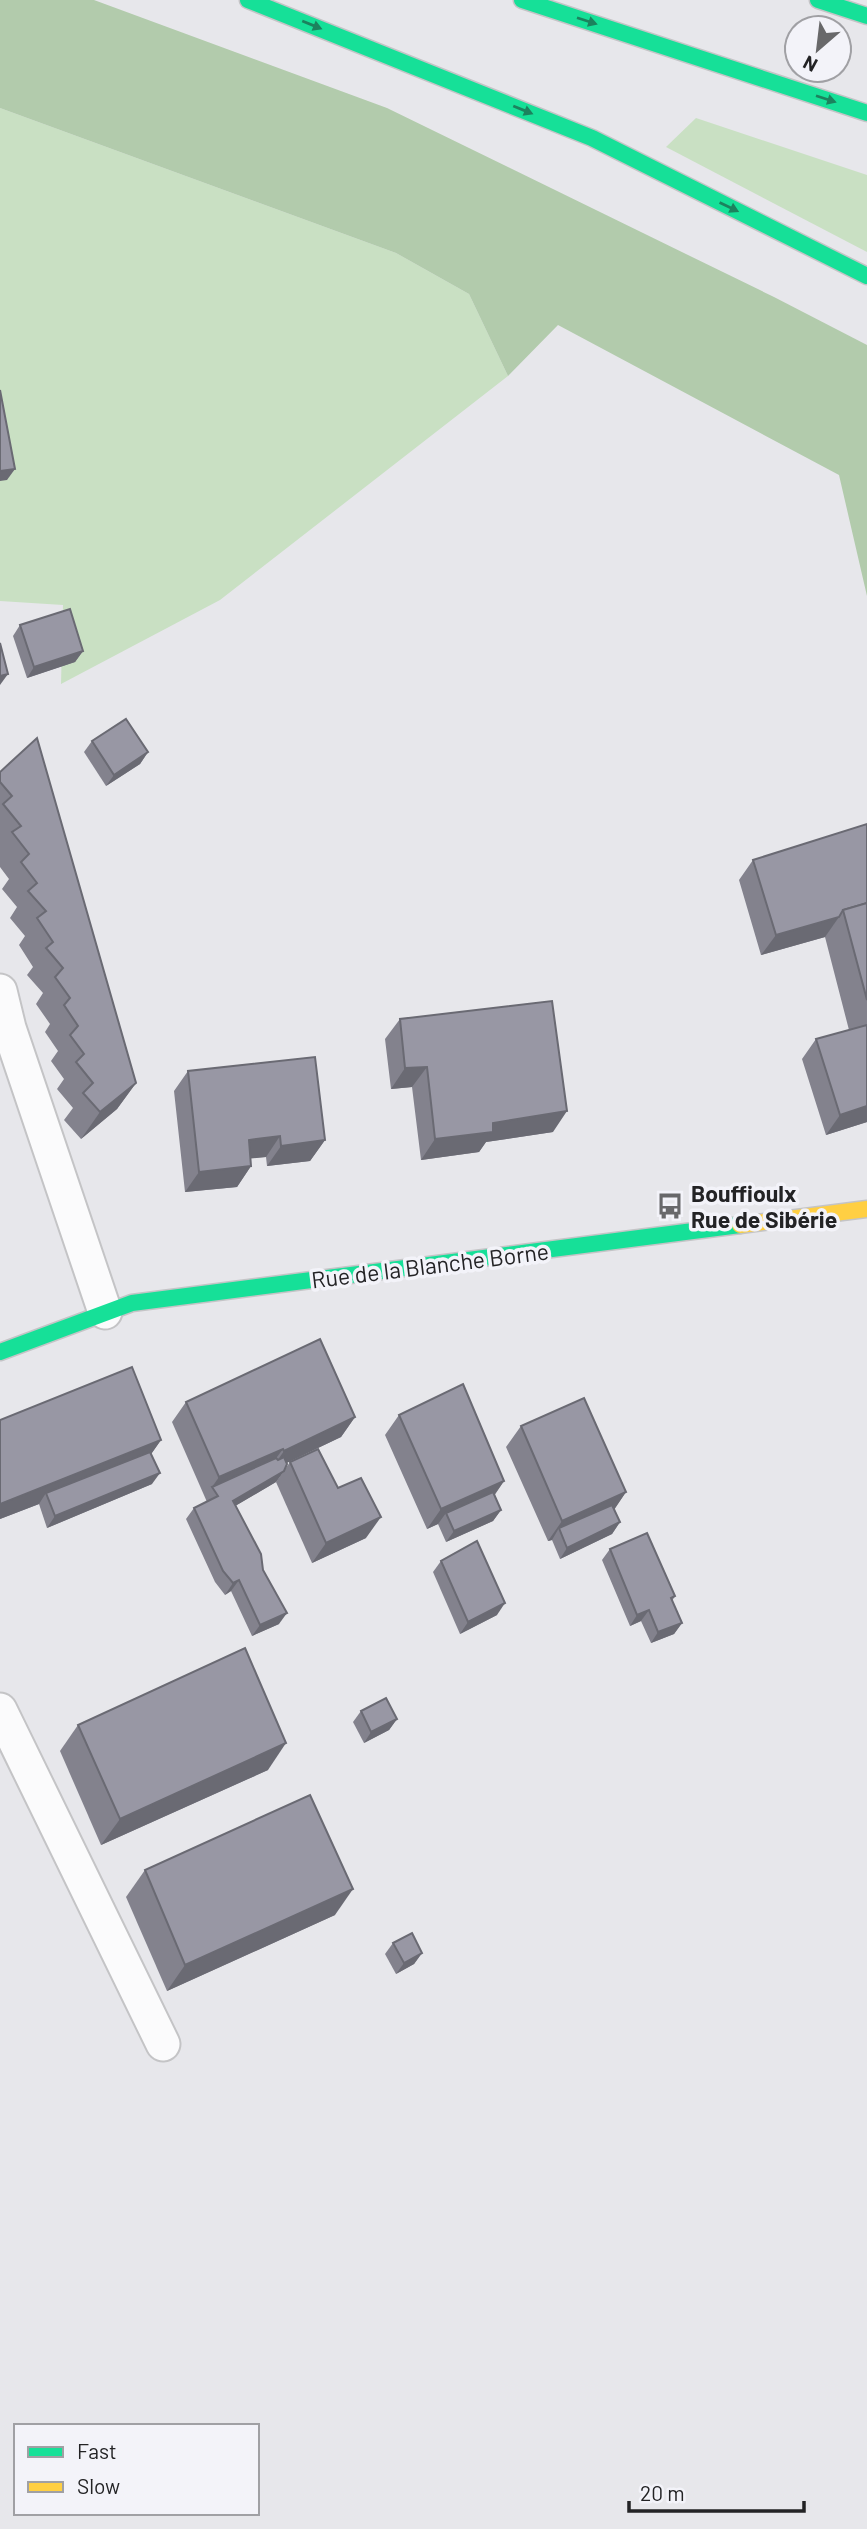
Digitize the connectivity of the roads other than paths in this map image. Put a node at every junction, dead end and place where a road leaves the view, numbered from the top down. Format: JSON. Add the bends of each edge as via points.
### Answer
{"nodes":[{"id":1,"x":248,"y":0,"type":"edge"},
{"id":2,"x":522,"y":0,"type":"edge"},
{"id":3,"x":818,"y":0,"type":"edge"},
{"id":4,"x":867,"y":16,"type":"edge"},
{"id":5,"x":867,"y":113,"type":"edge"},
{"id":6,"x":867,"y":276,"type":"edge"},
{"id":7,"x":0,"y":991,"type":"edge"},
{"id":8,"x":867,"y":1209,"type":"edge"},
{"id":9,"x":105,"y":1312,"type":"junction"},
{"id":10,"x":0,"y":1352,"type":"edge"},
{"id":11,"x":0,"y":1710,"type":"edge"},
{"id":12,"x":163,"y":2044,"type":"dead end"}],
"edges":[{"from":1,"to":6,"type":"main road","one_way":true,"via":[[592,138]]},
{"from":2,"to":5,"type":"main road","one_way":true},
{"from":3,"to":4,"type":"main road"},
{"from":7,"to":9,"type":"lane"},
{"from":8,"to":9,"type":"main road","name":"Rue de la Blanche Borne","via":[[132,1303]]},
{"from":9,"to":10,"type":"main road","name":"Rue de la Blanche Borne"},
{"from":11,"to":12,"type":"lane"}]}
